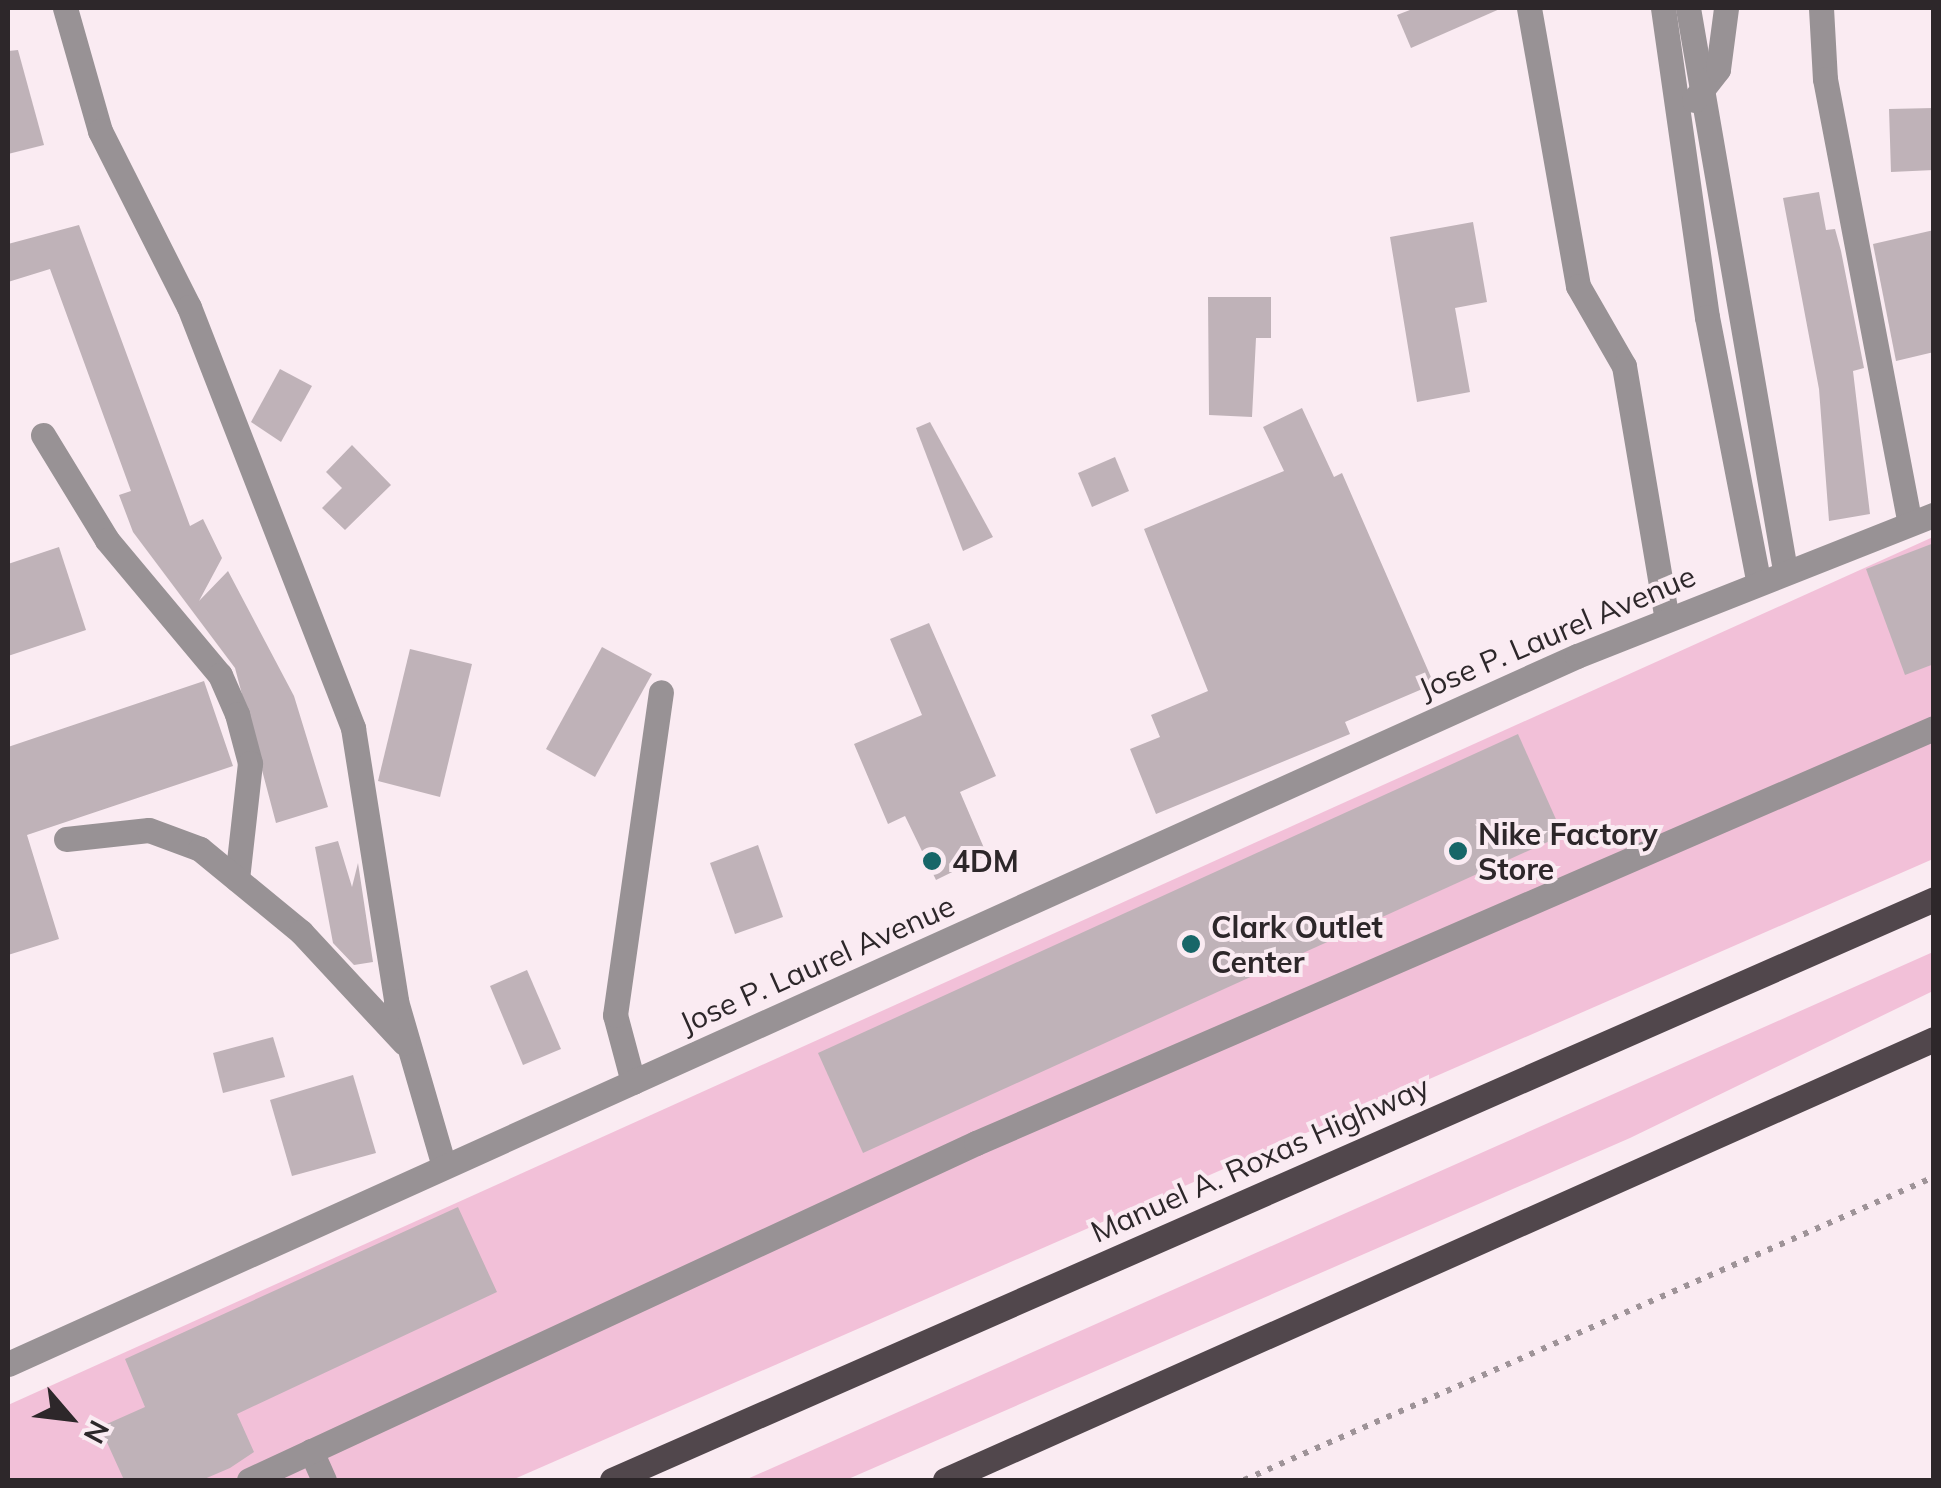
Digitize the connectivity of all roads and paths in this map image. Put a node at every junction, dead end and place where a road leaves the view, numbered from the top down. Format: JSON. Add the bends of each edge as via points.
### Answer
{"nodes":[{"id":1,"x":65,"y":8,"type":"edge"},
{"id":2,"x":1529,"y":8,"type":"edge"},
{"id":3,"x":1663,"y":8,"type":"edge"},
{"id":4,"x":1688,"y":8,"type":"edge"},
{"id":5,"x":1726,"y":8,"type":"edge"},
{"id":6,"x":1820,"y":8,"type":"edge"},
{"id":7,"x":1680,"y":46,"type":"junction"},
{"id":8,"x":1687,"y":101,"type":"junction"},
{"id":9,"x":1735,"y":312,"type":"junction"},
{"id":10,"x":1706,"y":318,"type":"junction"},
{"id":11,"x":43,"y":436,"type":"dead end"},
{"id":12,"x":1762,"y":465,"type":"junction"},
{"id":13,"x":1735,"y":472,"type":"junction"},
{"id":14,"x":1922,"y":519,"type":"edge"},
{"id":15,"x":1785,"y":570,"type":"junction"},
{"id":16,"x":1758,"y":580,"type":"junction"},
{"id":17,"x":1667,"y":618,"type":"junction"},
{"id":18,"x":660,"y":692,"type":"dead end"},
{"id":19,"x":1934,"y":728,"type":"edge"},
{"id":20,"x":66,"y":839,"type":"dead end"},
{"id":21,"x":237,"y":879,"type":"junction"},
{"id":22,"x":1934,"y":899,"type":"edge"},
{"id":23,"x":1934,"y":1039,"type":"edge"},
{"id":24,"x":406,"y":1045,"type":"junction"},
{"id":25,"x":633,"y":1082,"type":"junction"},
{"id":26,"x":444,"y":1166,"type":"junction"},
{"id":27,"x":1934,"y":1177,"type":"edge"},
{"id":28,"x":8,"y":1364,"type":"edge"},
{"id":29,"x":310,"y":1450,"type":"junction"},
{"id":30,"x":249,"y":1480,"type":"edge"},
{"id":31,"x":324,"y":1480,"type":"edge"},
{"id":32,"x":612,"y":1480,"type":"edge"},
{"id":33,"x":945,"y":1480,"type":"edge"},
{"id":34,"x":1244,"y":1480,"type":"edge"}],
"edges":[{"from":1,"to":24,"type":"street","via":[[100,131],[188,308],[353,728]]},
{"from":2,"to":17,"type":"street","via":[[1578,286],[1624,366]]},
{"from":3,"to":7,"type":"street"},
{"from":4,"to":7,"type":"street"},
{"from":5,"to":8,"type":"street","via":[[1718,69]]},
{"from":6,"to":14,"type":"street","via":[[1825,79]]},
{"from":7,"to":8,"type":"street"},
{"from":8,"to":9,"type":"street"},
{"from":8,"to":10,"type":"street"},
{"from":9,"to":10,"type":"street"},
{"from":9,"to":12,"type":"street"},
{"from":10,"to":13,"type":"street"},
{"from":11,"to":21,"type":"street","via":[[106,540],[220,675],[250,763]]},
{"from":12,"to":13,"type":"street"},
{"from":12,"to":15,"type":"street"},
{"from":13,"to":16,"type":"street"},
{"from":14,"to":15,"type":"street","name":"Jose P. Laurel Avenue"},
{"from":15,"to":16,"type":"street","name":"Jose P. Laurel Avenue"},
{"from":16,"to":17,"type":"street","name":"Jose P. Laurel Avenue"},
{"from":17,"to":25,"type":"street","name":"Jose P. Laurel Avenue"},
{"from":18,"to":25,"type":"street","via":[[615,1015]]},
{"from":19,"to":29,"type":"street","via":[[976,1143]]},
{"from":20,"to":21,"type":"street","via":[[149,830],[200,849]]},
{"from":21,"to":24,"type":"street"},
{"from":22,"to":32,"type":"main road","name":"Manuel A. Roxas Highway"},
{"from":23,"to":33,"type":"main road"},
{"from":24,"to":26,"type":"street"},
{"from":25,"to":26,"type":"street","name":"Jose P. Laurel Avenue"},
{"from":26,"to":28,"type":"street","name":"Jose P. Laurel Avenue"},
{"from":27,"to":34,"type":"path"},
{"from":29,"to":30,"type":"street"},
{"from":29,"to":31,"type":"street"}]}
